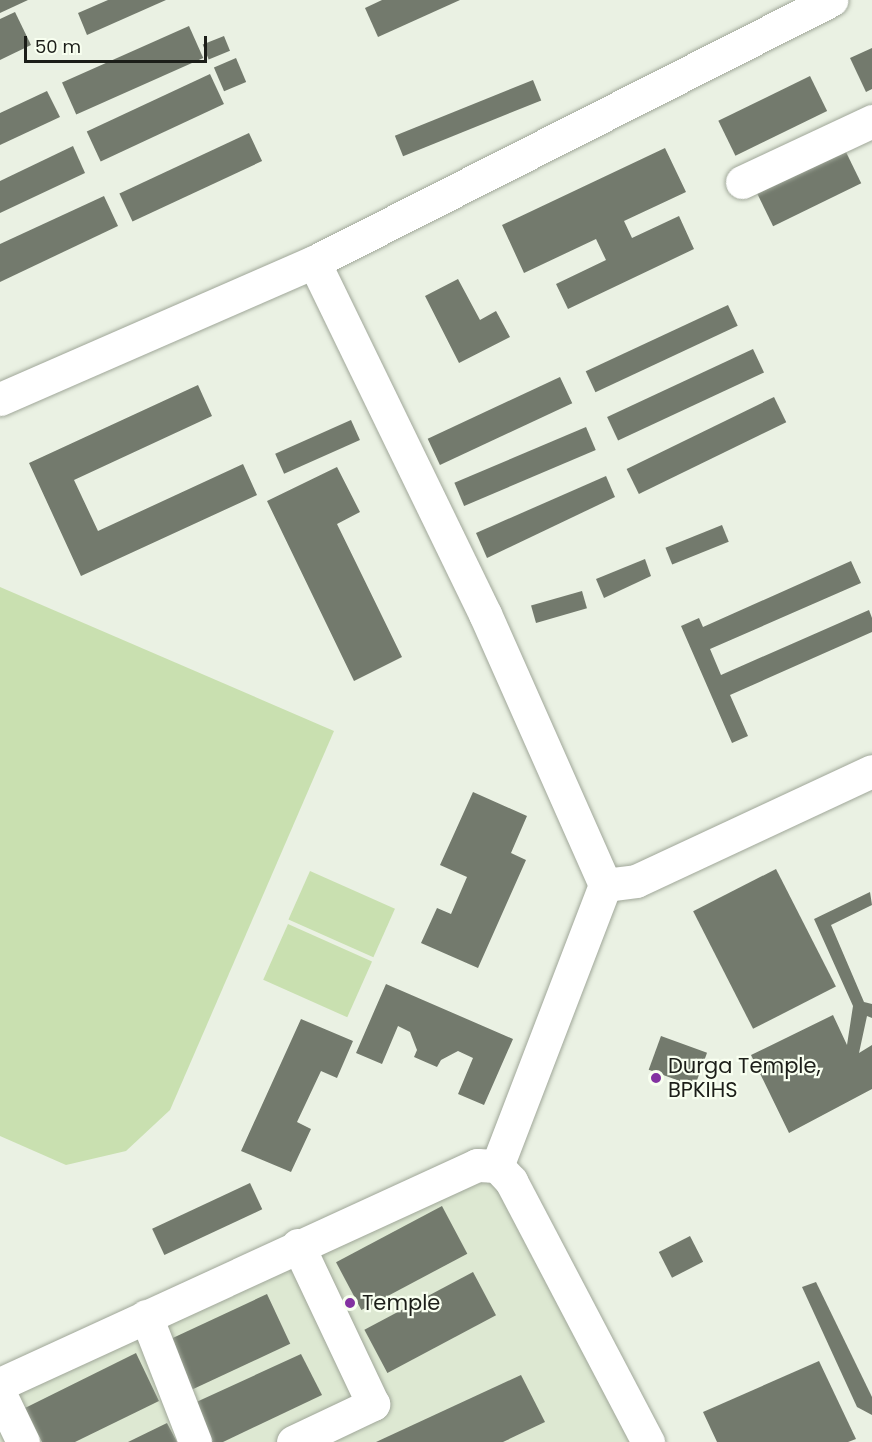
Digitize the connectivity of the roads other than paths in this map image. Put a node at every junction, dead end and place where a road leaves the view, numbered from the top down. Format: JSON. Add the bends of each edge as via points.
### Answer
{"nodes":[{"id":1,"x":816,"y":3,"type":"edge"},
{"id":2,"x":872,"y":121,"type":"edge"},
{"id":3,"x":742,"y":182,"type":"dead end"},
{"id":4,"x":314,"y":262,"type":"junction"},
{"id":5,"x":0,"y":399,"type":"edge"},
{"id":6,"x":872,"y":771,"type":"edge"},
{"id":7,"x":606,"y":885,"type":"junction"},
{"id":8,"x":497,"y":1166,"type":"junction"},
{"id":9,"x":298,"y":1245,"type":"junction"},
{"id":10,"x":146,"y":1316,"type":"junction"},
{"id":11,"x":0,"y":1384,"type":"edge"},
{"id":12,"x":0,"y":1394,"type":"edge"},
{"id":13,"x":23,"y":1442,"type":"edge"},
{"id":14,"x":195,"y":1442,"type":"edge"},
{"id":15,"x":293,"y":1442,"type":"edge"},
{"id":16,"x":648,"y":1442,"type":"edge"}],
"edges":[{"from":1,"to":4,"type":"street"},
{"from":2,"to":3,"type":"street"},
{"from":4,"to":5,"type":"street"},
{"from":4,"to":7,"type":"street","via":[[485,614]]},
{"from":6,"to":7,"type":"street","via":[[636,881]]},
{"from":7,"to":8,"type":"street"},
{"from":8,"to":9,"type":"street","via":[[477,1165]]},
{"from":8,"to":16,"type":"street","via":[[512,1181]]},
{"from":9,"to":10,"type":"street"},
{"from":9,"to":15,"type":"street","via":[[373,1404]]},
{"from":10,"to":11,"type":"street"},
{"from":10,"to":14,"type":"street"},
{"from":12,"to":13,"type":"street"}]}
